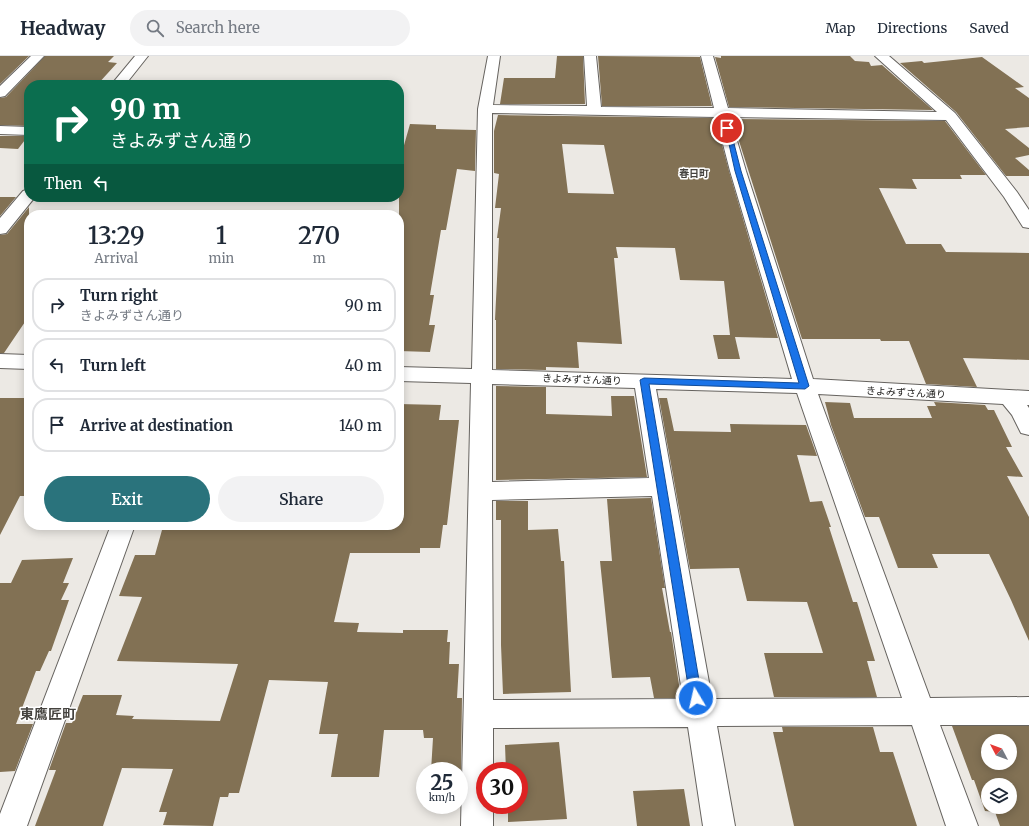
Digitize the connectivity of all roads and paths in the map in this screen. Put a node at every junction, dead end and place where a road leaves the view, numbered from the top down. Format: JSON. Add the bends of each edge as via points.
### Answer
{"nodes":[{"id":1,"x":38,"y":56,"type":"edge"},
{"id":2,"x":142,"y":56,"type":"edge"},
{"id":3,"x":494,"y":56,"type":"edge"},
{"id":4,"x":590,"y":56,"type":"edge"},
{"id":5,"x":707,"y":56,"type":"edge"},
{"id":6,"x":881,"y":56,"type":"edge"},
{"id":7,"x":122,"y":80,"type":"edge"},
{"id":8,"x":0,"y":93,"type":"edge"},
{"id":9,"x":485,"y":109,"type":"junction"},
{"id":10,"x":594,"y":110,"type":"junction"},
{"id":11,"x":723,"y":113,"type":"junction"},
{"id":12,"x":950,"y":116,"type":"junction"},
{"id":13,"x":0,"y":130,"type":"edge"},
{"id":14,"x":24,"y":131,"type":"edge"},
{"id":15,"x":24,"y":200,"type":"edge"},
{"id":16,"x":1029,"y":223,"type":"edge"},
{"id":17,"x":0,"y":229,"type":"edge"},
{"id":18,"x":0,"y":361,"type":"edge"},
{"id":19,"x":24,"y":362,"type":"edge"},
{"id":20,"x":404,"y":374,"type":"edge"},
{"id":21,"x":481,"y":376,"type":"junction"},
{"id":22,"x":644,"y":380,"type":"junction"},
{"id":23,"x":805,"y":386,"type":"junction"},
{"id":24,"x":1019,"y":397,"type":"edge"},
{"id":25,"x":1029,"y":427,"type":"edge"},
{"id":26,"x":662,"y":487,"type":"junction"},
{"id":27,"x":480,"y":491,"type":"junction"},
{"id":28,"x":121,"y":530,"type":"edge"},
{"id":29,"x":1029,"y":711,"type":"edge"},
{"id":30,"x":922,"y":712,"type":"junction"},
{"id":31,"x":699,"y":713,"type":"junction"},
{"id":32,"x":479,"y":714,"type":"junction"},
{"id":33,"x":11,"y":826,"type":"edge"},
{"id":34,"x":477,"y":826,"type":"edge"},
{"id":35,"x":719,"y":826,"type":"edge"},
{"id":36,"x":962,"y":826,"type":"edge"}],
"edges":[{"from":1,"to":8,"type":"street"},
{"from":2,"to":7,"type":"street"},
{"from":3,"to":9,"type":"street"},
{"from":4,"to":10,"type":"street"},
{"from":5,"to":11,"type":"street"},
{"from":6,"to":12,"type":"street"},
{"from":9,"to":10,"type":"street"},
{"from":9,"to":21,"type":"street"},
{"from":10,"to":11,"type":"street"},
{"from":11,"to":12,"type":"street"},
{"from":11,"to":23,"type":"street","via":[[738,171]]},
{"from":12,"to":16,"type":"street"},
{"from":13,"to":14,"type":"street"},
{"from":15,"to":17,"type":"street"},
{"from":18,"to":19,"type":"street"},
{"from":20,"to":21,"type":"street","name":"きよみずさん通り"},
{"from":21,"to":22,"type":"street","name":"きよみずさん通り"},
{"from":21,"to":27,"type":"street"},
{"from":22,"to":23,"type":"street","name":"きよみずさん通り"},
{"from":22,"to":26,"type":"street"},
{"from":23,"to":24,"type":"street","name":"きよみずさん通り"},
{"from":23,"to":30,"type":"street"},
{"from":24,"to":25,"type":"street","via":[[1020,412]]},
{"from":26,"to":27,"type":"street"},
{"from":26,"to":31,"type":"street"},
{"from":27,"to":32,"type":"street"},
{"from":28,"to":33,"type":"street"},
{"from":29,"to":30,"type":"street"},
{"from":30,"to":31,"type":"street"},
{"from":30,"to":36,"type":"street"},
{"from":31,"to":32,"type":"street"},
{"from":31,"to":35,"type":"street"},
{"from":32,"to":34,"type":"street"}]}
